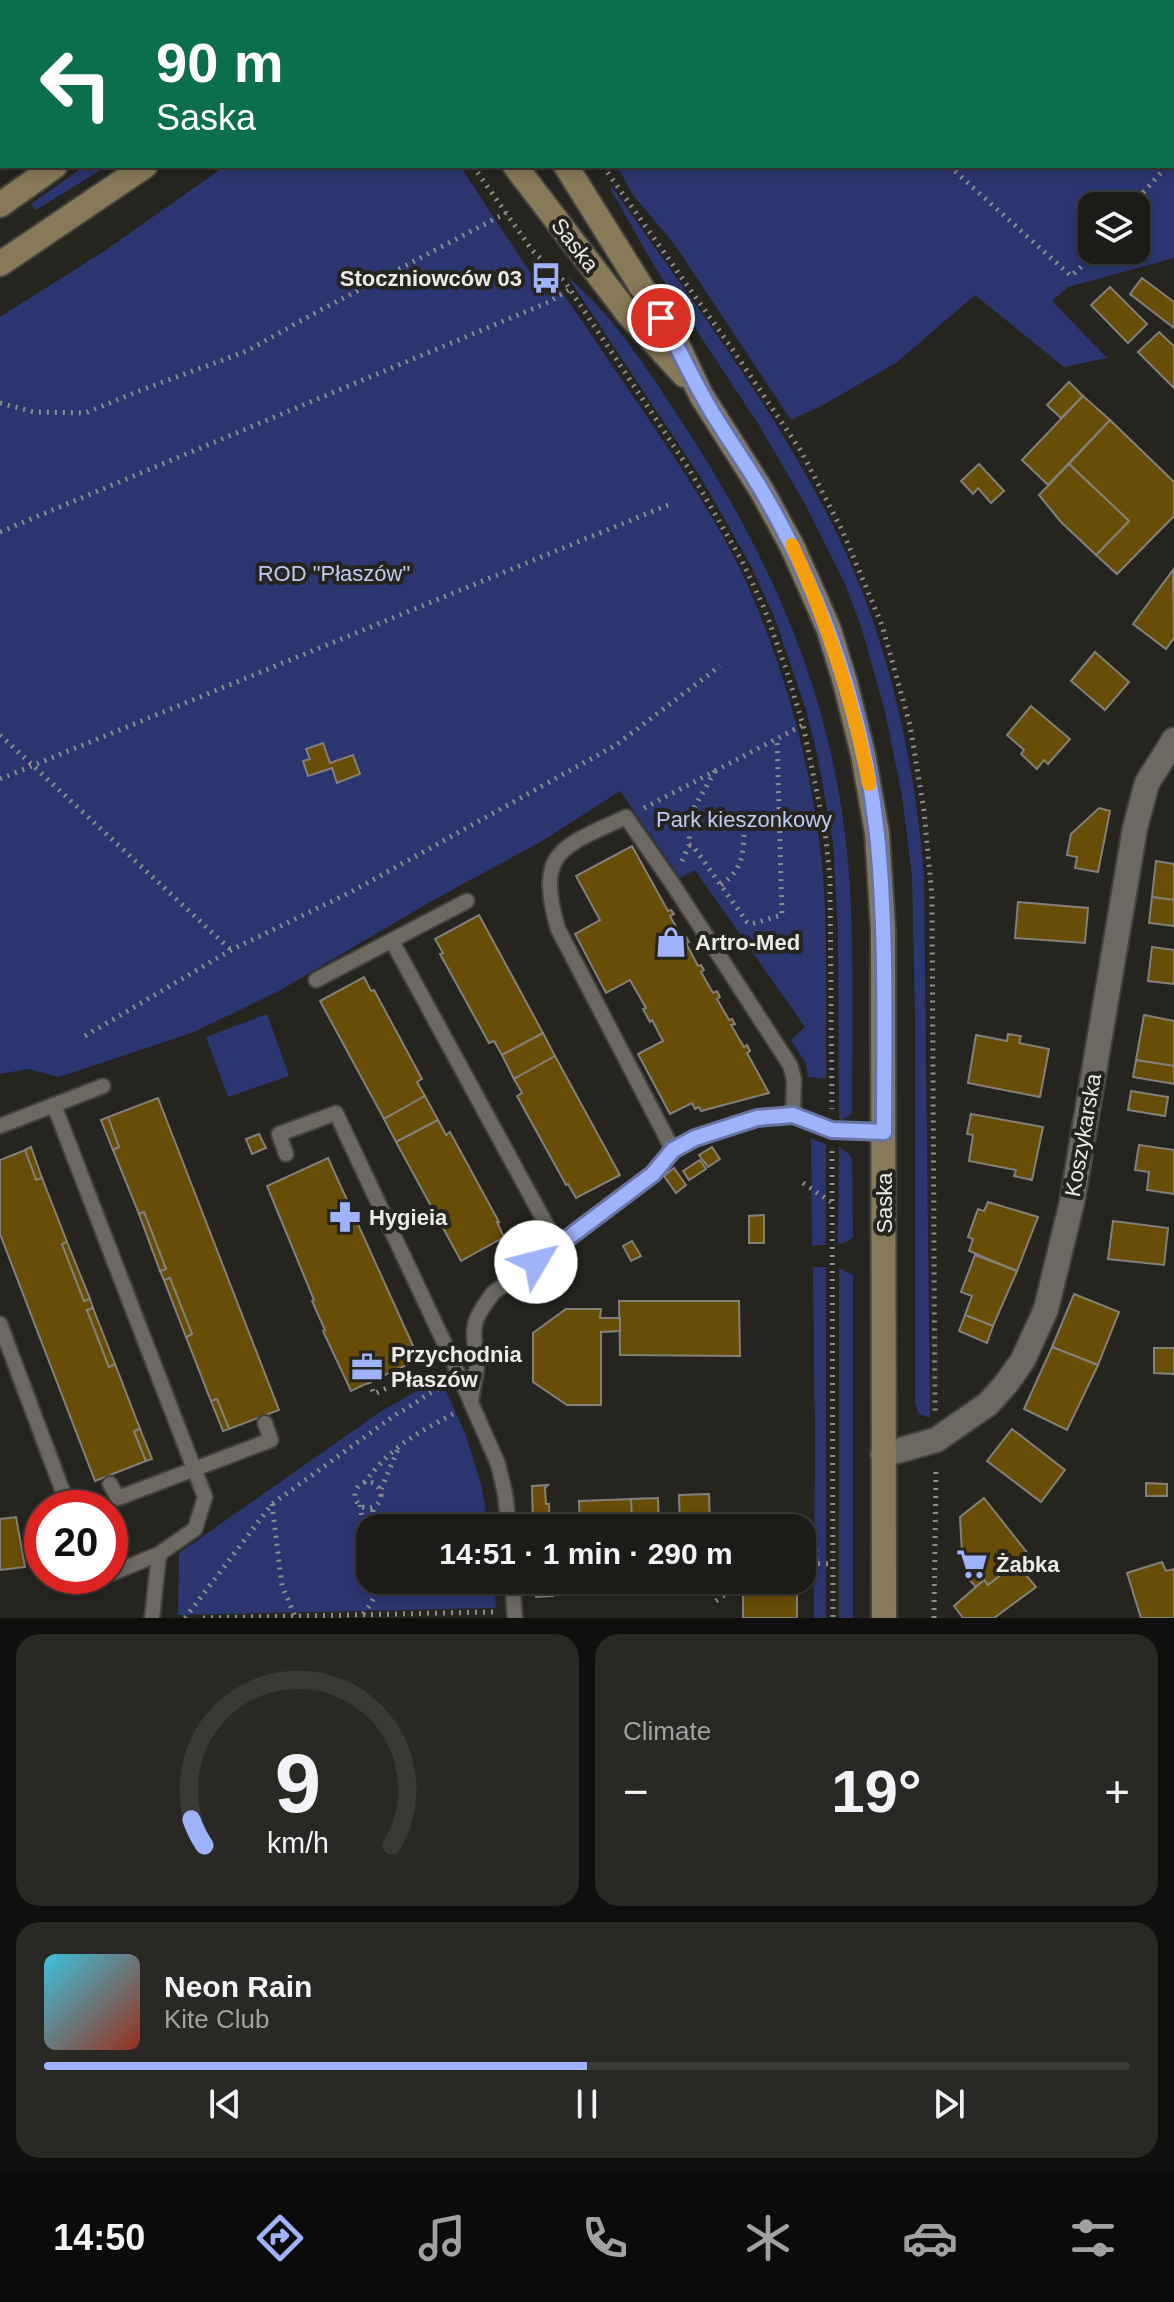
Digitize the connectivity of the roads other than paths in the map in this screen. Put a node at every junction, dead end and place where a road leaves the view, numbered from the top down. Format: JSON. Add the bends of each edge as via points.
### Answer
{"nodes":[{"id":1,"x":52,"y":168,"type":"edge"},
{"id":2,"x":142,"y":168,"type":"edge"},
{"id":3,"x":517,"y":168,"type":"edge"},
{"id":4,"x":567,"y":168,"type":"edge"},
{"id":5,"x":0,"y":205,"type":"edge"},
{"id":6,"x":0,"y":264,"type":"edge"},
{"id":7,"x":701,"y":395,"type":"junction"},
{"id":8,"x":1174,"y":740,"type":"edge"},
{"id":9,"x":467,"y":901,"type":"dead end"},
{"id":10,"x":392,"y":941,"type":"junction"},
{"id":11,"x":316,"y":980,"type":"dead end"},
{"id":12,"x":103,"y":1086,"type":"dead end"},
{"id":13,"x":54,"y":1105,"type":"junction"},
{"id":14,"x":793,"y":1115,"type":"junction"},
{"id":15,"x":0,"y":1126,"type":"edge"},
{"id":16,"x":884,"y":1132,"type":"junction"},
{"id":17,"x":673,"y":1150,"type":"junction"},
{"id":18,"x":286,"y":1154,"type":"dead end"},
{"id":19,"x":558,"y":1246,"type":"junction"},
{"id":20,"x":0,"y":1324,"type":"edge"},
{"id":21,"x":471,"y":1403,"type":"junction"},
{"id":22,"x":265,"y":1423,"type":"dead end"},
{"id":23,"x":883,"y":1455,"type":"junction"},
{"id":24,"x":194,"y":1469,"type":"junction"},
{"id":25,"x":110,"y":1484,"type":"dead end"},
{"id":26,"x":62,"y":1490,"type":"edge"},
{"id":27,"x":507,"y":1514,"type":"edge"},
{"id":28,"x":159,"y":1554,"type":"junction"},
{"id":29,"x":128,"y":1567,"type":"edge"},
{"id":30,"x":513,"y":1594,"type":"edge"},
{"id":31,"x":514,"y":1615,"type":"edge"},
{"id":32,"x":152,"y":1618,"type":"edge"},
{"id":33,"x":884,"y":1618,"type":"edge"}],
"edges":[{"from":1,"to":5,"type":"street"},
{"from":2,"to":6,"type":"street"},
{"from":3,"to":7,"type":"street","name":"Saska","via":[[629,315]]},
{"from":4,"to":7,"type":"street","name":"Saska","via":[[677,344]]},
{"from":7,"to":16,"type":"street","name":"Saska","via":[[792,546],[829,630],[855,718],[880,878]]},
{"from":8,"to":23,"type":"street","name":"Koszykarska","via":[[1147,783],[1135,828],[1072,1202],[1046,1309],[1023,1360],[988,1404],[936,1440]]},
{"from":9,"to":10,"type":"lane"},
{"from":10,"to":11,"type":"lane"},
{"from":10,"to":19,"type":"lane"},
{"from":12,"to":13,"type":"lane"},
{"from":13,"to":15,"type":"lane"},
{"from":13,"to":24,"type":"lane"},
{"from":14,"to":16,"type":"lane","via":[[832,1130]]},
{"from":14,"to":17,"type":"lane","via":[[757,1118]]},
{"from":14,"to":17,"type":"lane","via":[[790,1065],[626,817],[571,843],[550,869],[551,906],[558,929]]},
{"from":16,"to":23,"type":"street","name":"Saska"},
{"from":17,"to":19,"type":"lane","via":[[653,1174]]},
{"from":18,"to":21,"type":"lane","via":[[279,1134],[336,1113]]},
{"from":19,"to":21,"type":"lane","via":[[493,1293],[478,1315]]},
{"from":20,"to":26,"type":"lane"},
{"from":21,"to":27,"type":"lane","via":[[498,1464]]},
{"from":22,"to":24,"type":"lane","via":[[271,1440]]},
{"from":23,"to":33,"type":"street","name":"Saska"},
{"from":24,"to":25,"type":"lane","via":[[118,1498]]},
{"from":24,"to":28,"type":"lane","via":[[205,1497],[195,1529]]},
{"from":28,"to":29,"type":"lane"},
{"from":28,"to":32,"type":"lane"},
{"from":30,"to":31,"type":"lane"}]}
